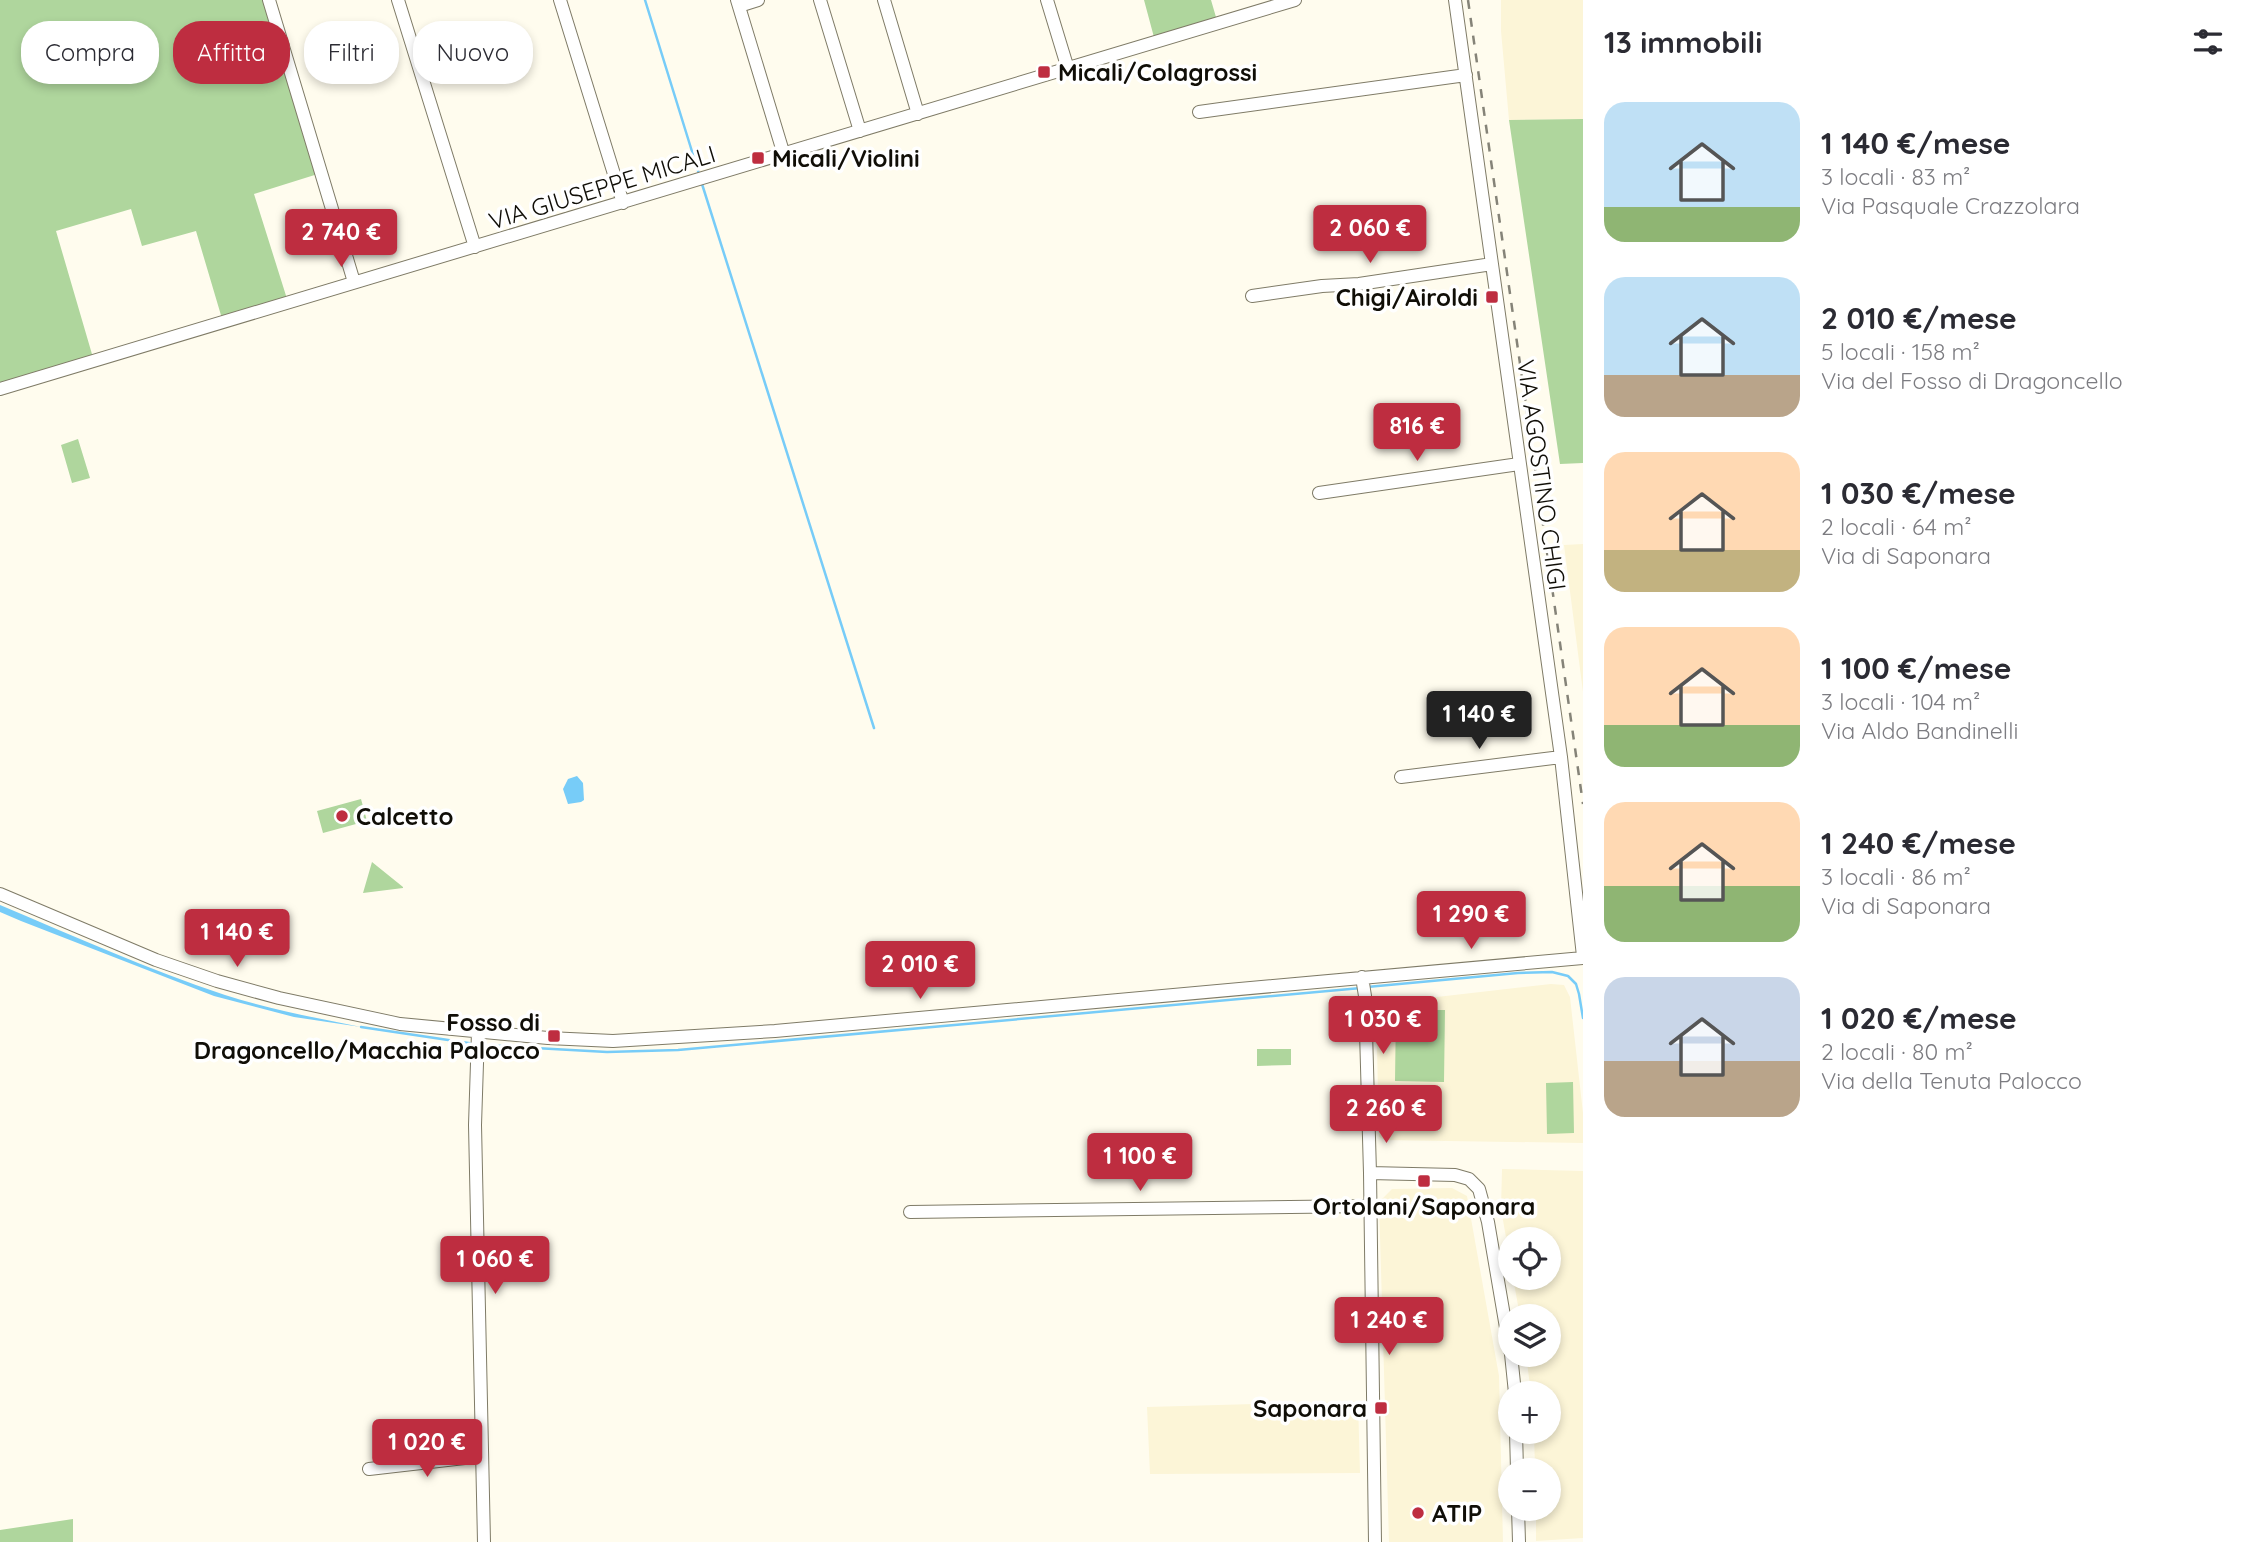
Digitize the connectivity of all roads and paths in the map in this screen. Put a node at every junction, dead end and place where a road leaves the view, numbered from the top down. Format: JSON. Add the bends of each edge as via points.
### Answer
{"nodes":[{"id":1,"x":268,"y":0,"type":"edge"},
{"id":2,"x":398,"y":0,"type":"edge"},
{"id":3,"x":560,"y":0,"type":"edge"},
{"id":4,"x":758,"y":0,"type":"edge"},
{"id":5,"x":820,"y":0,"type":"edge"},
{"id":6,"x":884,"y":0,"type":"edge"},
{"id":7,"x":1047,"y":0,"type":"edge"},
{"id":8,"x":1295,"y":0,"type":"edge"},
{"id":9,"x":1455,"y":0,"type":"edge"},
{"id":10,"x":738,"y":3,"type":"edge"},
{"id":11,"x":1068,"y":69,"type":"junction"},
{"id":12,"x":1465,"y":75,"type":"junction"},
{"id":13,"x":1199,"y":112,"type":"dead end"},
{"id":14,"x":918,"y":114,"type":"junction"},
{"id":15,"x":860,"y":131,"type":"junction"},
{"id":16,"x":784,"y":155,"type":"junction"},
{"id":17,"x":623,"y":203,"type":"junction"},
{"id":18,"x":475,"y":247,"type":"junction"},
{"id":19,"x":1492,"y":264,"type":"junction"},
{"id":20,"x":354,"y":282,"type":"junction"},
{"id":21,"x":1252,"y":296,"type":"dead end"},
{"id":22,"x":0,"y":389,"type":"edge"},
{"id":23,"x":1519,"y":464,"type":"junction"},
{"id":24,"x":1319,"y":493,"type":"dead end"},
{"id":25,"x":1561,"y":757,"type":"junction"},
{"id":26,"x":1401,"y":777,"type":"dead end"},
{"id":27,"x":0,"y":894,"type":"edge"},
{"id":28,"x":1583,"y":957,"type":"edge"},
{"id":29,"x":1362,"y":979,"type":"junction"},
{"id":30,"x":478,"y":1041,"type":"junction"},
{"id":31,"x":1370,"y":1173,"type":"junction"},
{"id":32,"x":1370,"y":1206,"type":"junction"},
{"id":33,"x":910,"y":1212,"type":"dead end"},
{"id":34,"x":1502,"y":1304,"type":"edge"},
{"id":35,"x":482,"y":1456,"type":"junction"},
{"id":36,"x":369,"y":1469,"type":"dead end"},
{"id":37,"x":1518,"y":1521,"type":"edge"},
{"id":38,"x":484,"y":1542,"type":"edge"},
{"id":39,"x":1375,"y":1542,"type":"edge"},
{"id":40,"x":1519,"y":1542,"type":"edge"}],
"edges":[{"from":1,"to":20,"type":"street"},
{"from":2,"to":18,"type":"street"},
{"from":3,"to":17,"type":"street"},
{"from":4,"to":10,"type":"street"},
{"from":5,"to":15,"type":"street"},
{"from":6,"to":14,"type":"street"},
{"from":7,"to":11,"type":"street"},
{"from":8,"to":11,"type":"street","name":"VIA GIUSEPPE MICALI"},
{"from":9,"to":12,"type":"street","name":"VIA AGOSTINO CHIGI"},
{"from":10,"to":16,"type":"street"},
{"from":11,"to":14,"type":"street","name":"VIA GIUSEPPE MICALI"},
{"from":12,"to":13,"type":"street"},
{"from":12,"to":19,"type":"street","name":"VIA AGOSTINO CHIGI"},
{"from":14,"to":15,"type":"street","name":"VIA GIUSEPPE MICALI"},
{"from":15,"to":16,"type":"street","name":"VIA GIUSEPPE MICALI"},
{"from":16,"to":17,"type":"street","name":"VIA GIUSEPPE MICALI"},
{"from":17,"to":18,"type":"street","name":"VIA GIUSEPPE MICALI"},
{"from":18,"to":20,"type":"street","name":"VIA GIUSEPPE MICALI"},
{"from":19,"to":21,"type":"street"},
{"from":19,"to":23,"type":"street","name":"VIA AGOSTINO CHIGI"},
{"from":20,"to":22,"type":"street","name":"VIA GIUSEPPE MICALI"},
{"from":23,"to":24,"type":"street"},
{"from":23,"to":25,"type":"street","name":"VIA AGOSTINO CHIGI"},
{"from":25,"to":26,"type":"street"},
{"from":25,"to":28,"type":"street","name":"VIA AGOSTINO CHIGI"},
{"from":27,"to":30,"type":"street","via":[[156,960],[240,987]]},
{"from":28,"to":29,"type":"street"},
{"from":29,"to":30,"type":"street","via":[[775,1031],[613,1041]]},
{"from":29,"to":31,"type":"street"},
{"from":30,"to":35,"type":"street","via":[[475,1125]]},
{"from":31,"to":32,"type":"street"},
{"from":31,"to":34,"type":"street","via":[[1469,1179],[1479,1189],[1486,1212]]},
{"from":32,"to":33,"type":"street"},
{"from":32,"to":39,"type":"street"},
{"from":35,"to":36,"type":"street"},
{"from":35,"to":38,"type":"street"},
{"from":37,"to":40,"type":"street"}]}
